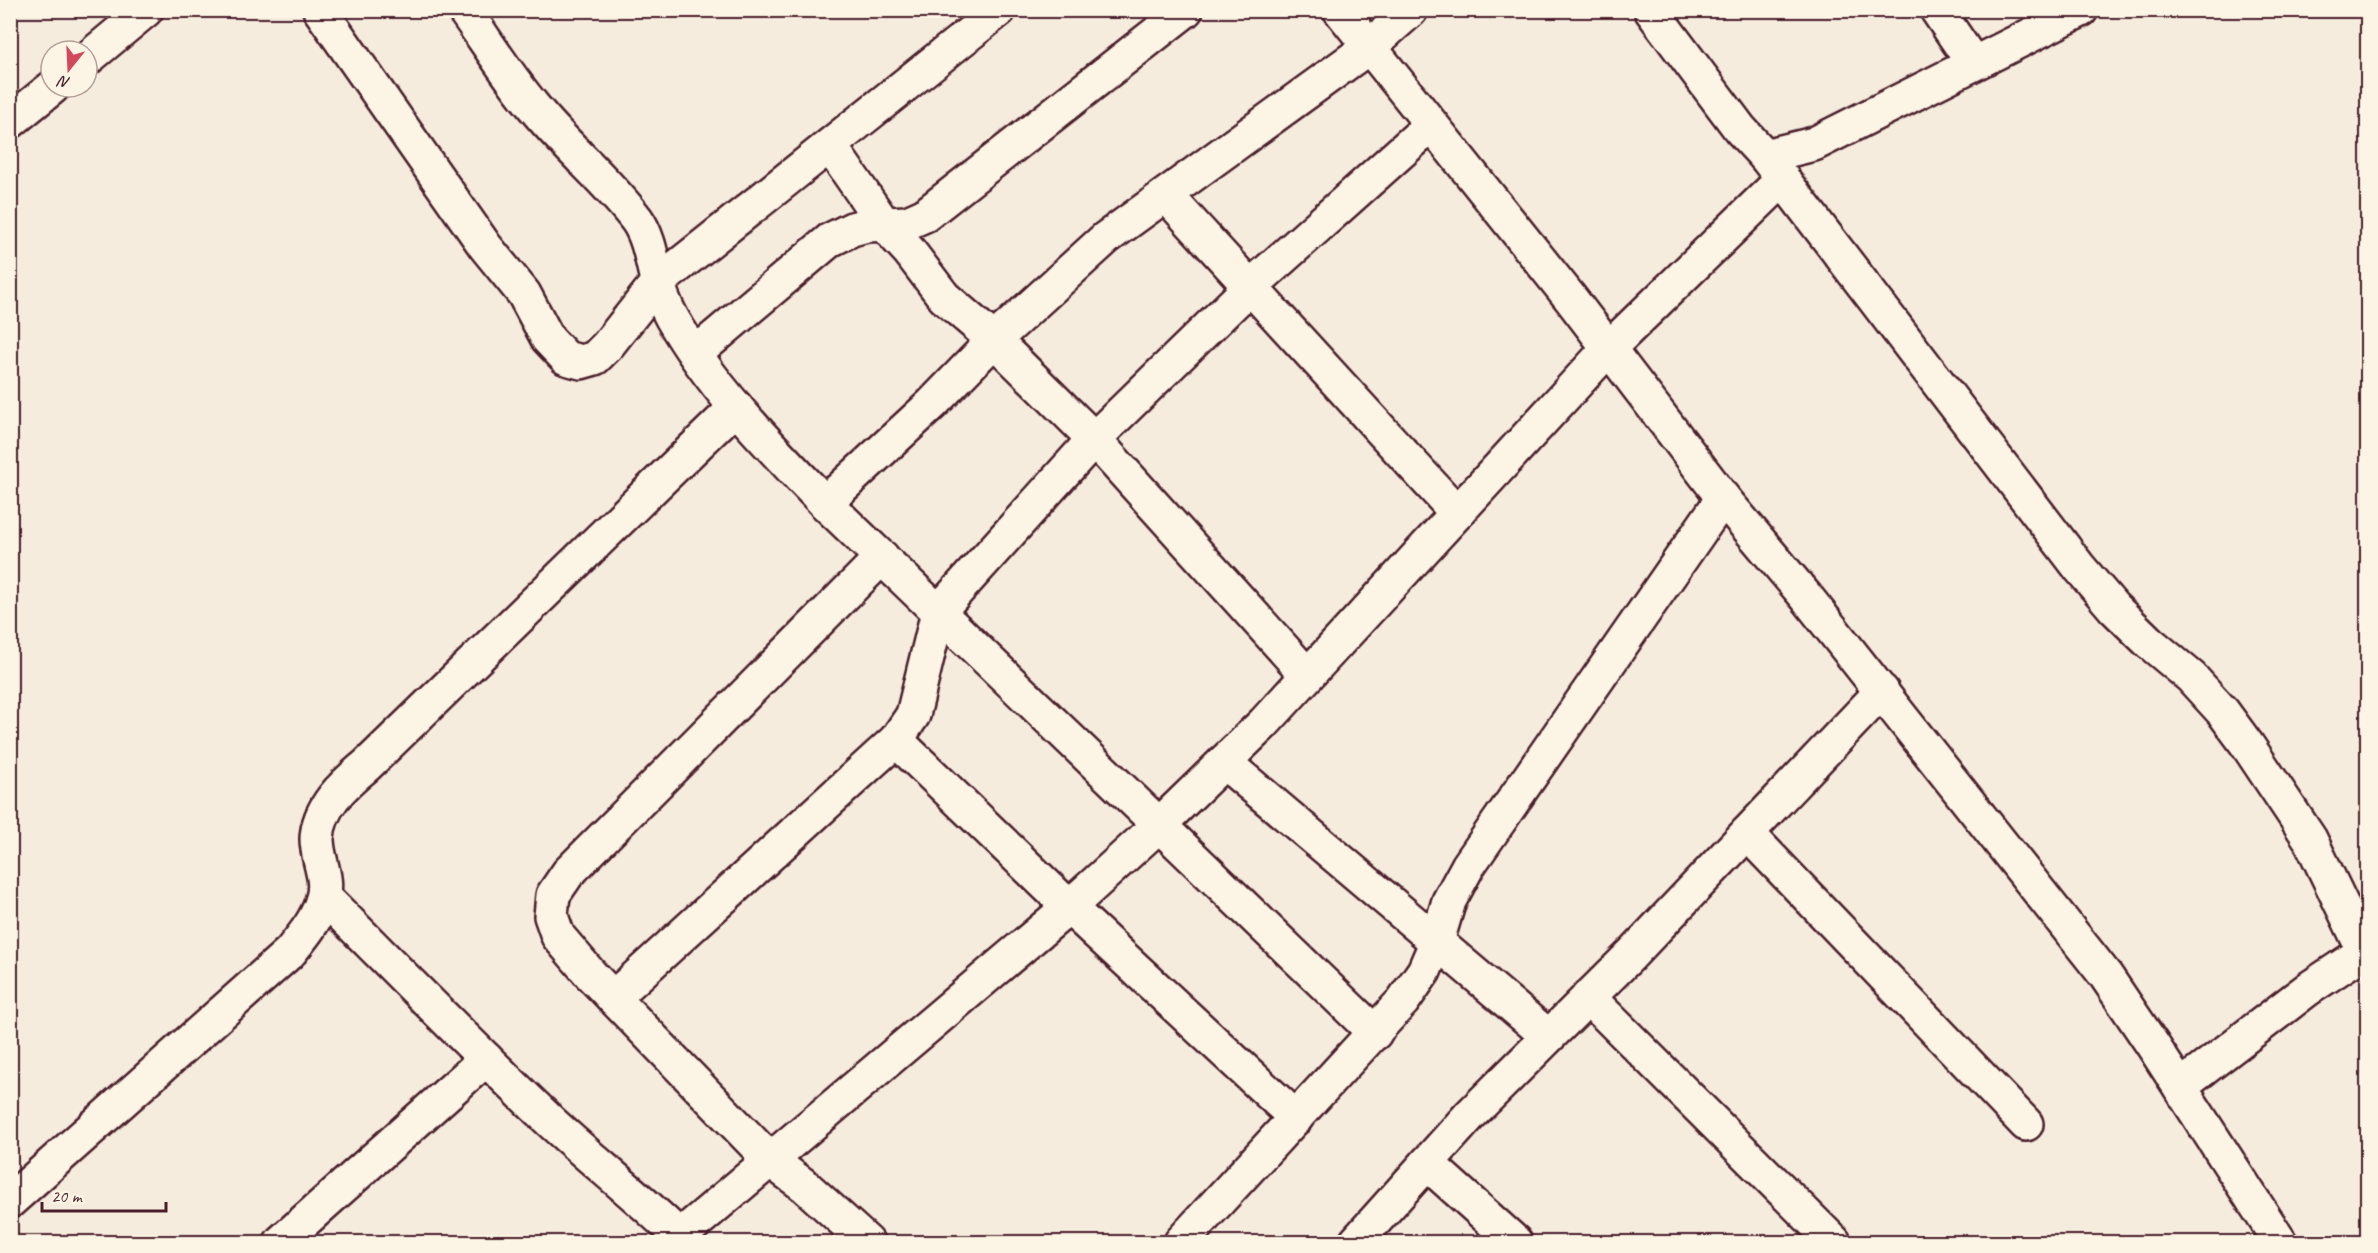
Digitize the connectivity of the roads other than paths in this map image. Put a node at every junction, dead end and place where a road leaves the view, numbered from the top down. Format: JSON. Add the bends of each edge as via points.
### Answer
{"nodes":[{"id":1,"x":146,"y":10,"type":"edge"},
{"id":2,"x":320,"y":10,"type":"edge"},
{"id":3,"x":464,"y":10,"type":"edge"},
{"id":4,"x":999,"y":10,"type":"edge"},
{"id":5,"x":1186,"y":10,"type":"edge"},
{"id":6,"x":1340,"y":10,"type":"edge"},
{"id":7,"x":1411,"y":10,"type":"edge"},
{"id":8,"x":1651,"y":10,"type":"edge"},
{"id":9,"x":1937,"y":10,"type":"edge"},
{"id":10,"x":2081,"y":10,"type":"edge"},
{"id":11,"x":1369,"y":47,"type":"junction"},
{"id":12,"x":99,"y":49,"type":"edge"},
{"id":13,"x":1973,"y":63,"type":"junction"},
{"id":14,"x":39,"y":98,"type":"edge"},
{"id":15,"x":10,"y":122,"type":"edge"},
{"id":16,"x":1430,"y":126,"type":"junction"},
{"id":17,"x":830,"y":146,"type":"junction"},
{"id":18,"x":1774,"y":167,"type":"junction"},
{"id":19,"x":1166,"y":195,"type":"junction"},
{"id":20,"x":884,"y":224,"type":"junction"},
{"id":21,"x":657,"y":283,"type":"junction"},
{"id":22,"x":1250,"y":287,"type":"junction"},
{"id":23,"x":994,"y":340,"type":"junction"},
{"id":24,"x":1608,"y":348,"type":"junction"},
{"id":25,"x":696,"y":352,"type":"junction"},
{"id":26,"x":736,"y":407,"type":"junction"},
{"id":27,"x":1094,"y":439,"type":"junction"},
{"id":28,"x":1723,"y":498,"type":"junction"},
{"id":29,"x":825,"y":503,"type":"junction"},
{"id":30,"x":1457,"y":513,"type":"junction"},
{"id":31,"x":882,"y":557,"type":"junction"},
{"id":32,"x":938,"y":612,"type":"junction"},
{"id":33,"x":1308,"y":675,"type":"junction"},
{"id":34,"x":1882,"y":691,"type":"junction"},
{"id":35,"x":896,"y":740,"type":"junction"},
{"id":36,"x":1224,"y":762,"type":"junction"},
{"id":37,"x":1159,"y":825,"type":"junction"},
{"id":38,"x":1747,"y":833,"type":"junction"},
{"id":39,"x":324,"y":897,"type":"junction"},
{"id":40,"x":1069,"y":907,"type":"junction"},
{"id":41,"x":1437,"y":941,"type":"junction"},
{"id":42,"x":2366,"y":950,"type":"edge"},
{"id":43,"x":1588,"y":997,"type":"junction"},
{"id":44,"x":613,"y":999,"type":"junction"},
{"id":45,"x":1375,"y":1033,"type":"junction"},
{"id":46,"x":1548,"y":1036,"type":"junction"},
{"id":47,"x":486,"y":1059,"type":"junction"},
{"id":48,"x":2180,"y":1088,"type":"junction"},
{"id":49,"x":1296,"y":1118,"type":"junction"},
{"id":50,"x":2026,"y":1124,"type":"dead end"},
{"id":51,"x":770,"y":1160,"type":"junction"},
{"id":52,"x":1427,"y":1163,"type":"junction"},
{"id":53,"x":15,"y":1187,"type":"edge"},
{"id":54,"x":680,"y":1241,"type":"edge"},
{"id":55,"x":281,"y":1242,"type":"edge"},
{"id":56,"x":867,"y":1242,"type":"edge"},
{"id":57,"x":1181,"y":1242,"type":"edge"},
{"id":58,"x":1356,"y":1242,"type":"edge"},
{"id":59,"x":1515,"y":1242,"type":"edge"},
{"id":60,"x":1834,"y":1242,"type":"edge"},
{"id":61,"x":2280,"y":1242,"type":"edge"}],
"edges":[{"from":1,"to":12,"type":"street"},
{"from":2,"to":21,"type":"street","via":[[485,246],[524,294],[548,339],[566,358],[581,362],[595,358]]},
{"from":3,"to":21,"type":"street","via":[[532,106],[639,222]]},
{"from":4,"to":17,"type":"street"},
{"from":5,"to":20,"type":"street","via":[[925,215],[907,223]]},
{"from":6,"to":11,"type":"street"},
{"from":7,"to":11,"type":"street"},
{"from":8,"to":18,"type":"street","via":[[1740,129]]},
{"from":9,"to":13,"type":"street"},
{"from":10,"to":13,"type":"street"},
{"from":11,"to":16,"type":"street"},
{"from":11,"to":19,"type":"street"},
{"from":13,"to":18,"type":"street"},
{"from":14,"to":15,"type":"street"},
{"from":16,"to":22,"type":"street"},
{"from":16,"to":24,"type":"street"},
{"from":17,"to":20,"type":"street"},
{"from":17,"to":21,"type":"street"},
{"from":18,"to":24,"type":"street"},
{"from":18,"to":42,"type":"street","via":[[2079,567],[2114,608],[2191,677],[2230,721],[2310,839]]},
{"from":19,"to":22,"type":"street"},
{"from":19,"to":23,"type":"street","via":[[1106,238]]},
{"from":20,"to":23,"type":"street","via":[[944,297]]},
{"from":20,"to":25,"type":"street","via":[[852,229],[830,240]]},
{"from":21,"to":25,"type":"street","via":[[672,317]]},
{"from":22,"to":27,"type":"street"},
{"from":22,"to":30,"type":"street"},
{"from":23,"to":27,"type":"street"},
{"from":23,"to":29,"type":"street","via":[[932,404]]},
{"from":24,"to":28,"type":"street"},
{"from":24,"to":30,"type":"street"},
{"from":25,"to":26,"type":"street"},
{"from":26,"to":29,"type":"street"},
{"from":26,"to":39,"type":"street","via":[[341,787],[325,809],[317,839]]},
{"from":27,"to":32,"type":"street"},
{"from":27,"to":33,"type":"street"},
{"from":28,"to":34,"type":"street"},
{"from":28,"to":41,"type":"street","via":[[1468,866],[1449,902]]},
{"from":29,"to":31,"type":"street"},
{"from":30,"to":33,"type":"street"},
{"from":31,"to":32,"type":"street"},
{"from":31,"to":44,"type":"street","via":[[568,873],[553,895],[551,916],[558,936]]},
{"from":32,"to":35,"type":"street","via":[[913,715]]},
{"from":32,"to":37,"type":"street"},
{"from":33,"to":36,"type":"street"},
{"from":34,"to":38,"type":"street"},
{"from":34,"to":48,"type":"street","via":[[2106,976]]},
{"from":35,"to":40,"type":"street"},
{"from":35,"to":44,"type":"street"},
{"from":36,"to":37,"type":"street"},
{"from":36,"to":41,"type":"street"},
{"from":37,"to":40,"type":"street"},
{"from":37,"to":45,"type":"street"},
{"from":38,"to":43,"type":"street"},
{"from":38,"to":50,"type":"street"},
{"from":39,"to":47,"type":"street"},
{"from":39,"to":53,"type":"street","via":[[312,927],[290,952]]},
{"from":40,"to":49,"type":"street"},
{"from":40,"to":51,"type":"street"},
{"from":41,"to":45,"type":"street","via":[[1424,971]]},
{"from":41,"to":46,"type":"street"},
{"from":42,"to":48,"type":"street","via":[[2308,989]]},
{"from":43,"to":46,"type":"street"},
{"from":43,"to":60,"type":"street"},
{"from":44,"to":51,"type":"street"},
{"from":45,"to":49,"type":"street"},
{"from":46,"to":52,"type":"street"},
{"from":47,"to":54,"type":"street"},
{"from":47,"to":55,"type":"street"},
{"from":48,"to":61,"type":"street"},
{"from":49,"to":57,"type":"street"},
{"from":51,"to":54,"type":"street"},
{"from":51,"to":56,"type":"street"},
{"from":52,"to":58,"type":"street"},
{"from":52,"to":59,"type":"street"}]}
